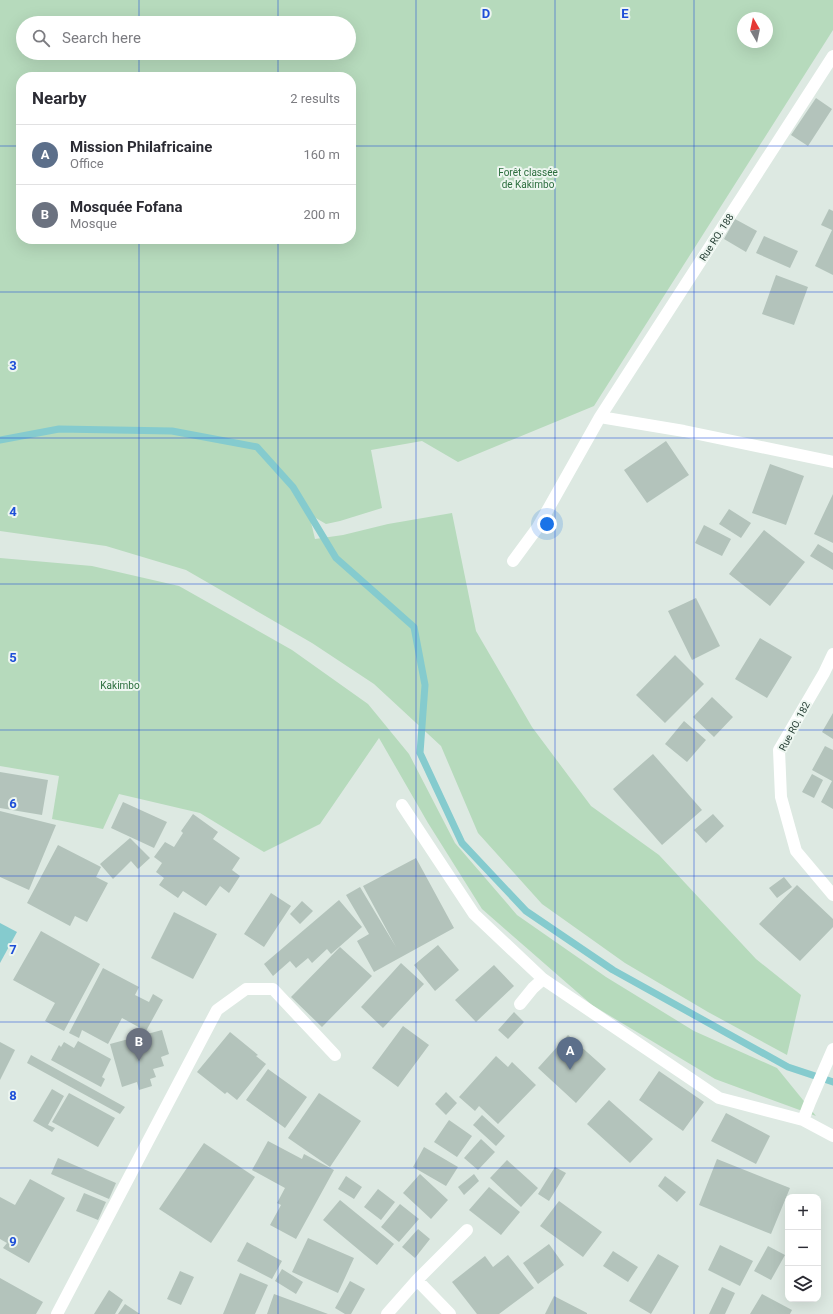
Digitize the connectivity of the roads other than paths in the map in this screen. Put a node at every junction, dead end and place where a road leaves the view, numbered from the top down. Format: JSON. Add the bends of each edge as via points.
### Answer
{"nodes":[{"id":1,"x":833,"y":56,"type":"edge"},
{"id":2,"x":600,"y":417,"type":"junction"},
{"id":3,"x":833,"y":462,"type":"edge"},
{"id":4,"x":513,"y":561,"type":"dead end"},
{"id":5,"x":833,"y":654,"type":"edge"},
{"id":6,"x":402,"y":805,"type":"dead end"},
{"id":7,"x":833,"y":895,"type":"edge"},
{"id":8,"x":543,"y":979,"type":"junction"},
{"id":9,"x":520,"y":1004,"type":"dead end"},
{"id":10,"x":833,"y":1049,"type":"edge"},
{"id":11,"x":335,"y":1055,"type":"dead end"},
{"id":12,"x":803,"y":1120,"type":"junction"},
{"id":13,"x":833,"y":1136,"type":"edge"},
{"id":14,"x":467,"y":1230,"type":"dead end"},
{"id":15,"x":417,"y":1280,"type":"junction"},
{"id":16,"x":57,"y":1314,"type":"edge"},
{"id":17,"x":387,"y":1314,"type":"edge"},
{"id":18,"x":450,"y":1314,"type":"edge"}],
"edges":[{"from":1,"to":2,"type":"street","name":"Rue RO. 188"},
{"from":2,"to":3,"type":"street","via":[[684,431]]},
{"from":2,"to":4,"type":"street","name":"Rue RO. 188","via":[[538,527]]},
{"from":5,"to":7,"type":"street","name":"Rue RO. 182","via":[[779,750],[781,797],[796,851]]},
{"from":6,"to":8,"type":"street","via":[[474,914]]},
{"from":8,"to":9,"type":"street"},
{"from":8,"to":12,"type":"street","via":[[719,1098]]},
{"from":10,"to":12,"type":"street"},
{"from":11,"to":16,"type":"street","via":[[273,990],[246,989],[217,1010]]},
{"from":12,"to":13,"type":"street"},
{"from":14,"to":15,"type":"street"},
{"from":15,"to":17,"type":"street"},
{"from":15,"to":18,"type":"street"}]}
